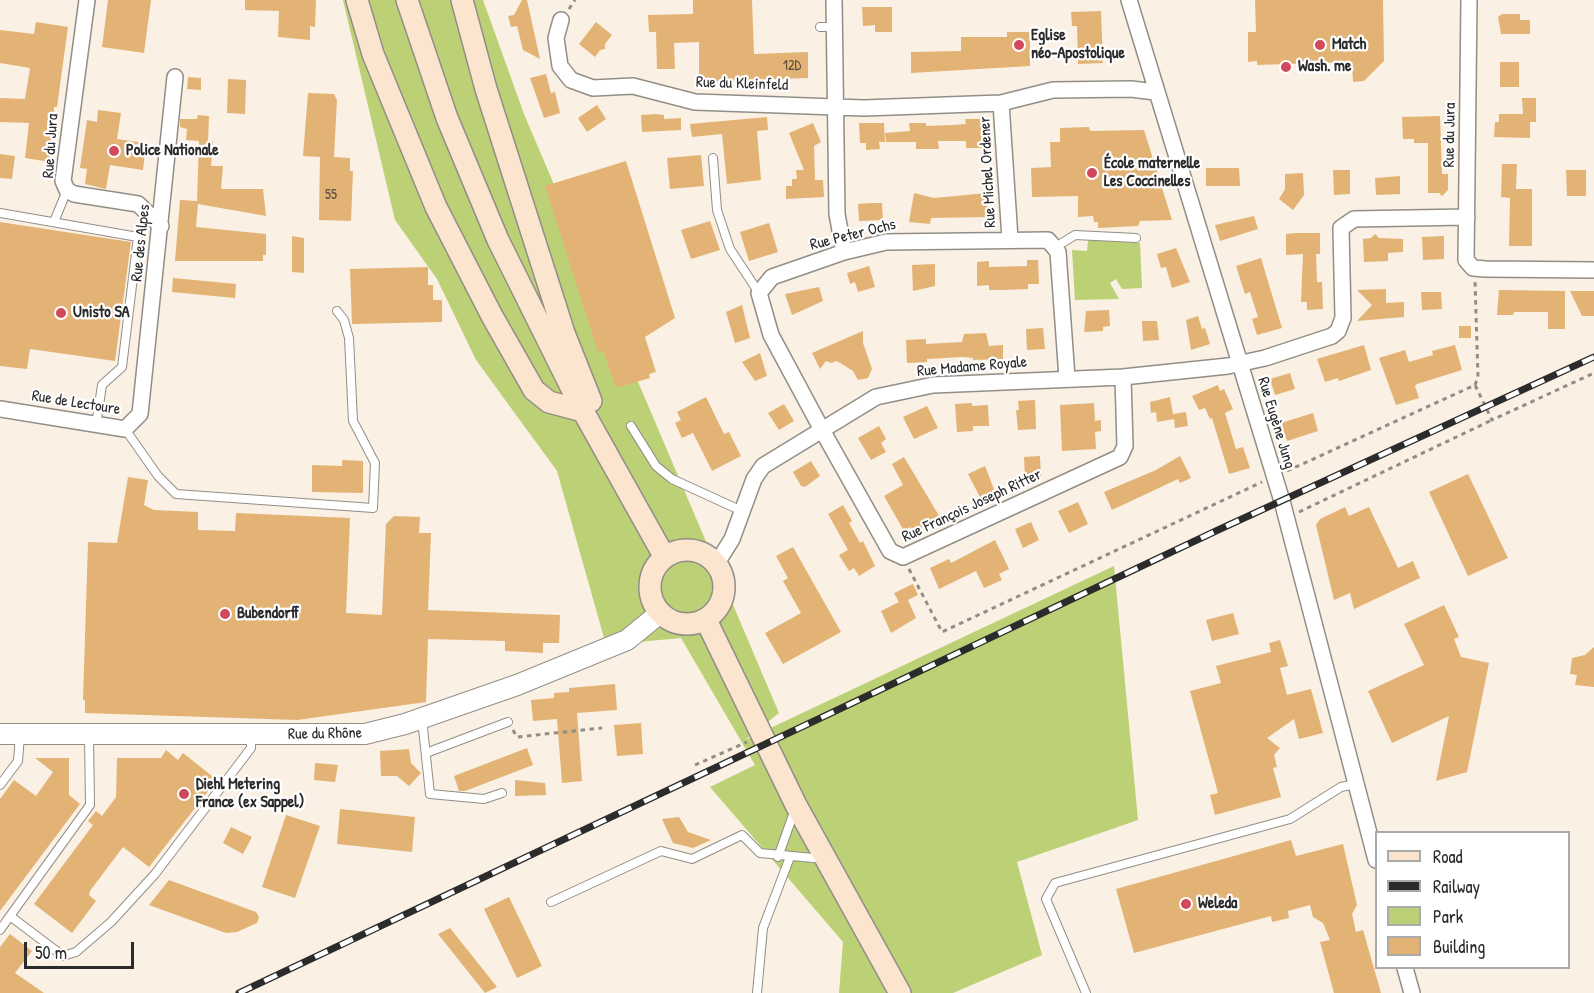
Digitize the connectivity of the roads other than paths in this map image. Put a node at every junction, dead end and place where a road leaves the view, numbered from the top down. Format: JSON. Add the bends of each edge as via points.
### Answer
{"nodes":[{"id":1,"x":87,"y":0,"type":"edge"},
{"id":2,"x":357,"y":0,"type":"edge"},
{"id":3,"x":407,"y":0,"type":"edge"},
{"id":4,"x":462,"y":0,"type":"edge"},
{"id":5,"x":834,"y":0,"type":"edge"},
{"id":6,"x":1129,"y":0,"type":"edge"},
{"id":7,"x":1469,"y":0,"type":"edge"},
{"id":8,"x":561,"y":20,"type":"dead end"},
{"id":9,"x":175,"y":77,"type":"dead end"},
{"id":10,"x":1162,"y":92,"type":"junction"},
{"id":11,"x":1002,"y":103,"type":"junction"},
{"id":12,"x":836,"y":106,"type":"junction"},
{"id":13,"x":713,"y":158,"type":"dead end"},
{"id":14,"x":67,"y":190,"type":"junction"},
{"id":15,"x":0,"y":213,"type":"edge"},
{"id":16,"x":1467,"y":217,"type":"junction"},
{"id":17,"x":54,"y":222,"type":"junction"},
{"id":18,"x":161,"y":226,"type":"junction"},
{"id":19,"x":1136,"y":238,"type":"dead end"},
{"id":20,"x":1010,"y":239,"type":"junction"},
{"id":21,"x":1054,"y":248,"type":"junction"},
{"id":22,"x":844,"y":252,"type":"junction"},
{"id":23,"x":1594,"y":270,"type":"edge"},
{"id":24,"x":759,"y":293,"type":"junction"},
{"id":25,"x":336,"y":311,"type":"dead end"},
{"id":26,"x":1240,"y":364,"type":"junction"},
{"id":27,"x":1123,"y":377,"type":"junction"},
{"id":28,"x":1067,"y":378,"type":"junction"},
{"id":29,"x":0,"y":409,"type":"edge"},
{"id":30,"x":583,"y":411,"type":"junction"},
{"id":31,"x":140,"y":414,"type":"joint"},
{"id":32,"x":96,"y":425,"type":"junction"},
{"id":33,"x":631,"y":426,"type":"dead end"},
{"id":34,"x":125,"y":429,"type":"junction"},
{"id":35,"x":822,"y":430,"type":"junction"},
{"id":36,"x":597,"y":436,"type":"junction"},
{"id":37,"x":742,"y":511,"type":"junction"},
{"id":38,"x":664,"y":556,"type":"junction"},
{"id":39,"x":717,"y":563,"type":"junction"},
{"id":40,"x":660,"y":613,"type":"junction"},
{"id":41,"x":706,"y":620,"type":"junction"},
{"id":42,"x":422,"y":718,"type":"junction"},
{"id":43,"x":508,"y":722,"type":"road end"},
{"id":44,"x":10,"y":734,"type":"edge"},
{"id":45,"x":89,"y":734,"type":"junction"},
{"id":46,"x":251,"y":735,"type":"junction"},
{"id":47,"x":426,"y":753,"type":"junction"},
{"id":48,"x":1356,"y":784,"type":"junction"},
{"id":49,"x":0,"y":785,"type":"edge"},
{"id":50,"x":502,"y":793,"type":"dead end"},
{"id":51,"x":796,"y":805,"type":"junction"},
{"id":52,"x":1375,"y":853,"type":"edge"},
{"id":53,"x":778,"y":857,"type":"junction"},
{"id":54,"x":790,"y":858,"type":"junction"},
{"id":55,"x":828,"y":860,"type":"junction"},
{"id":56,"x":551,"y":902,"type":"dead end"},
{"id":57,"x":10,"y":916,"type":"junction"},
{"id":58,"x":0,"y":930,"type":"edge"},
{"id":59,"x":1405,"y":969,"type":"edge"},
{"id":60,"x":756,"y":993,"type":"edge"},
{"id":61,"x":900,"y":993,"type":"edge"},
{"id":62,"x":1086,"y":993,"type":"edge"},
{"id":63,"x":1412,"y":993,"type":"edge"}],
"edges":[{"from":1,"to":14,"type":"street","name":"Rue du Jura","via":[[63,181]]},
{"from":2,"to":30,"type":"main road","via":[[373,54],[436,207],[492,316],[534,390],[549,402]]},
{"from":3,"to":30,"type":"main road","via":[[447,118],[498,240]]},
{"from":4,"to":36,"type":"main road","via":[[486,89],[564,333],[597,417]]},
{"from":5,"to":12,"type":"street","via":[[827,27]]},
{"from":6,"to":10,"type":"street","name":"Rue Eugène Jung"},
{"from":7,"to":16,"type":"street","name":"Rue du Jura"},
{"from":8,"to":12,"type":"street","name":"Rue du Kleinfeld","via":[[556,38],[560,66],[571,80],[593,88],[633,86],[695,102]]},
{"from":9,"to":18,"type":"street","name":"Rue des Alpes"},
{"from":10,"to":11,"type":"street","name":"Rue du Kleinfeld","via":[[1131,88],[1053,90]]},
{"from":10,"to":26,"type":"street","name":"Rue Eugène Jung"},
{"from":11,"to":12,"type":"street","name":"Rue du Kleinfeld"},
{"from":11,"to":20,"type":"street","name":"Rue Michel Ordener"},
{"from":12,"to":22,"type":"street","via":[[837,214]]},
{"from":13,"to":24,"type":"lane","via":[[717,210],[730,249]]},
{"from":14,"to":17,"type":"lane"},
{"from":14,"to":18,"type":"street","name":"Rue du Jura","via":[[138,204]]},
{"from":15,"to":17,"type":"lane"},
{"from":16,"to":23,"type":"street","name":"Rue du Jura","via":[[1466,260],[1473,267]]},
{"from":16,"to":26,"type":"street","name":"Rue Madame Royale","via":[[1354,219],[1341,228],[1343,318],[1338,330],[1332,336]]},
{"from":17,"to":32,"type":"lane","via":[[138,237],[122,367],[102,385]]},
{"from":18,"to":31,"type":"street","name":"Rue des Alpes"},
{"from":19,"to":21,"type":"lane","via":[[1075,236]]},
{"from":20,"to":21,"type":"street","name":"Rue Peter Ochs","via":[[1048,240]]},
{"from":20,"to":22,"type":"street","name":"Rue Peter Ochs","via":[[901,240]]},
{"from":21,"to":28,"type":"street","via":[[1058,252]]},
{"from":22,"to":24,"type":"street","name":"Rue Peter Ochs","via":[[772,277]]},
{"from":24,"to":35,"type":"street","via":[[771,336]]},
{"from":25,"to":34,"type":"lane","via":[[344,320],[349,338],[353,421],[375,463],[373,508],[176,494],[158,476]]},
{"from":26,"to":27,"type":"street","name":"Rue Madame Royale"},
{"from":26,"to":48,"type":"street","name":"Rue Eugène Jung"},
{"from":27,"to":28,"type":"street","name":"Rue Madame Royale"},
{"from":27,"to":35,"type":"street","name":"Rue François Joseph Ritter","via":[[1125,446],[1120,457],[903,557],[890,551]]},
{"from":28,"to":35,"type":"street","name":"Rue Madame Royale","via":[[933,385],[876,398]]},
{"from":29,"to":32,"type":"street","name":"Rue de Lectoure"},
{"from":30,"to":36,"type":"main road"},
{"from":31,"to":34,"type":"street","name":"Rue de Lectoure"},
{"from":32,"to":34,"type":"street","name":"Rue de Lectoure"},
{"from":33,"to":37,"type":"lane","via":[[656,466],[672,479]]},
{"from":35,"to":37,"type":"street","name":"Rue Madame Royale","via":[[763,466]]},
{"from":36,"to":38,"type":"main road"},
{"from":37,"to":39,"type":"street","name":"Rue Madame Royale","via":[[732,539]]},
{"from":38,"to":39,"type":"main road","via":[[684,549],[705,553]]},
{"from":38,"to":40,"type":"main road","via":[[652,573],[651,597]]},
{"from":39,"to":41,"type":"main road","via":[[725,586],[721,603]]},
{"from":40,"to":41,"type":"main road","via":[[672,621],[690,624]]},
{"from":40,"to":42,"type":"street","name":"Rue du Rhône","via":[[627,640]]},
{"from":41,"to":51,"type":"main road"},
{"from":42,"to":46,"type":"street","name":"Rue du Rhône","via":[[365,734]]},
{"from":42,"to":47,"type":"lane"},
{"from":43,"to":47,"type":"lane"},
{"from":44,"to":45,"type":"street","name":"Rue du Rhône"},
{"from":44,"to":49,"type":"lane","via":[[18,760]]},
{"from":45,"to":46,"type":"street","name":"Rue du Rhône"},
{"from":45,"to":57,"type":"lane","via":[[90,805]]},
{"from":46,"to":57,"type":"lane","via":[[251,748],[155,874],[111,922],[76,952],[63,956]]},
{"from":47,"to":50,"type":"lane","via":[[430,794],[484,799]]},
{"from":48,"to":52,"type":"street","name":"Rue Eugène Jung"},
{"from":48,"to":62,"type":"lane","via":[[1341,787],[1290,819],[1054,883],[1046,899]]},
{"from":51,"to":53,"type":"lane"},
{"from":51,"to":55,"type":"main road"},
{"from":53,"to":54,"type":"lane"},
{"from":53,"to":56,"type":"lane","via":[[760,853],[742,836],[692,860],[661,851]]},
{"from":54,"to":55,"type":"lane"},
{"from":54,"to":60,"type":"lane","via":[[763,928]]},
{"from":55,"to":61,"type":"main road"},
{"from":57,"to":58,"type":"lane"},
{"from":59,"to":63,"type":"street"}]}
